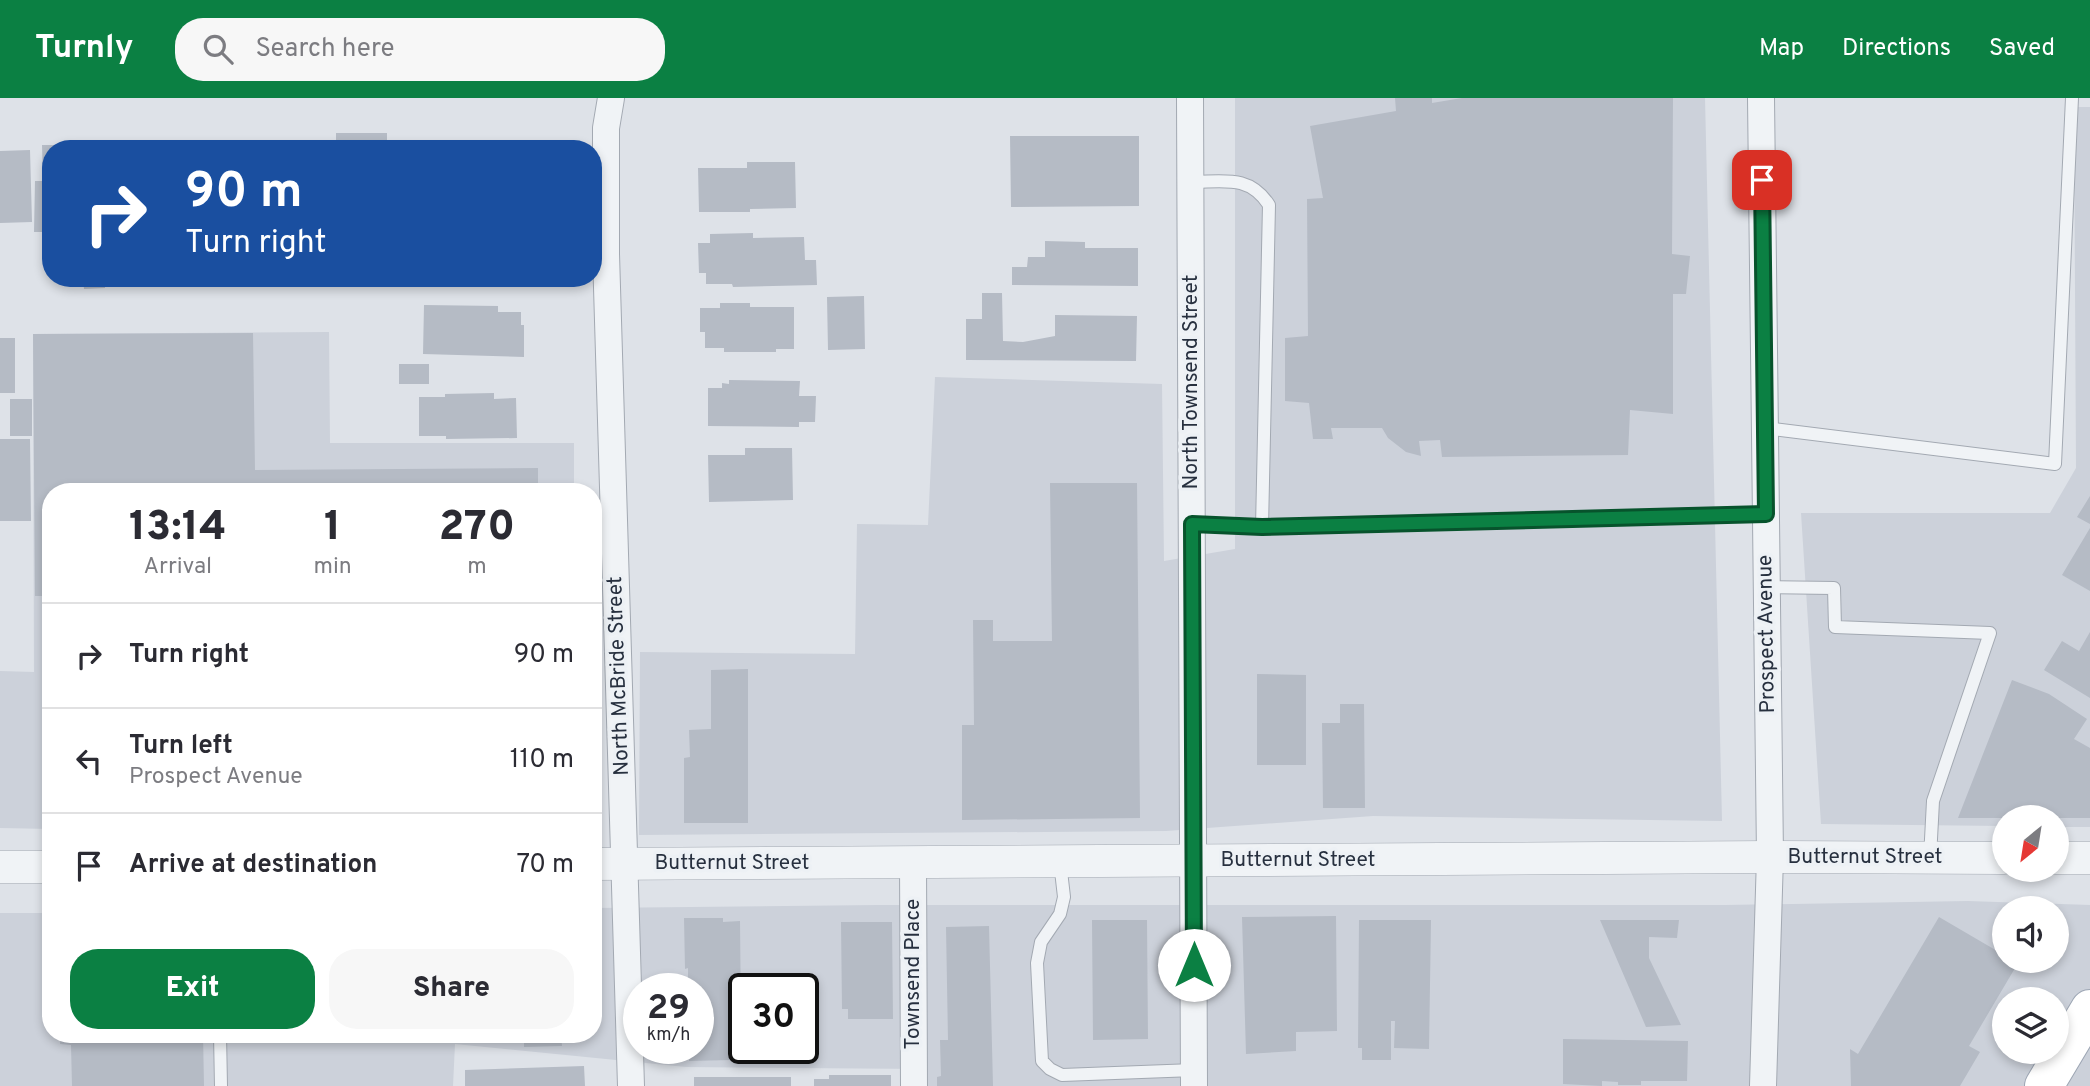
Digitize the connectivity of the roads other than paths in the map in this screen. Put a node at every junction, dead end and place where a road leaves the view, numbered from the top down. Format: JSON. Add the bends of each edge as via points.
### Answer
{"nodes":[{"id":1,"x":611,"y":98,"type":"edge"},
{"id":2,"x":1190,"y":98,"type":"edge"},
{"id":3,"x":1761,"y":98,"type":"edge"},
{"id":4,"x":2072,"y":98,"type":"edge"},
{"id":5,"x":1191,"y":182,"type":"junction"},
{"id":6,"x":1765,"y":428,"type":"junction"},
{"id":7,"x":1766,"y":514,"type":"junction"},
{"id":8,"x":1192,"y":524,"type":"junction"},
{"id":9,"x":1262,"y":527,"type":"junction"},
{"id":10,"x":1767,"y":587,"type":"junction"},
{"id":11,"x":1770,"y":857,"type":"junction"},
{"id":12,"x":1930,"y":858,"type":"junction"},
{"id":13,"x":1992,"y":858,"type":"edge"},
{"id":14,"x":2069,"y":858,"type":"edge"},
{"id":15,"x":2090,"y":858,"type":"edge"},
{"id":16,"x":1194,"y":860,"type":"junction"},
{"id":17,"x":913,"y":862,"type":"junction"},
{"id":18,"x":1060,"y":862,"type":"junction"},
{"id":19,"x":602,"y":864,"type":"edge"},
{"id":20,"x":625,"y":864,"type":"junction"},
{"id":21,"x":0,"y":867,"type":"edge"},
{"id":22,"x":42,"y":867,"type":"edge"},
{"id":23,"x":2090,"y":1009,"type":"edge"},
{"id":24,"x":220,"y":1043,"type":"edge"},
{"id":25,"x":1194,"y":1078,"type":"edge"},
{"id":26,"x":221,"y":1086,"type":"edge"},
{"id":27,"x":631,"y":1086,"type":"edge"},
{"id":28,"x":914,"y":1086,"type":"edge"},
{"id":29,"x":1762,"y":1086,"type":"edge"},
{"id":30,"x":2044,"y":1086,"type":"edge"}],
"edges":[{"from":1,"to":20,"type":"street","name":"North McBride Street","via":[[606,128],[606,254]]},
{"from":2,"to":5,"type":"street","name":"North Townsend Street"},
{"from":3,"to":6,"type":"street","name":"Prospect Avenue"},
{"from":4,"to":6,"type":"lane","via":[[2056,464]]},
{"from":5,"to":8,"type":"street","name":"North Townsend Street"},
{"from":5,"to":9,"type":"lane","via":[[1243,182],[1260,191],[1269,205]]},
{"from":6,"to":7,"type":"street","name":"Prospect Avenue"},
{"from":7,"to":9,"type":"lane"},
{"from":7,"to":10,"type":"street","name":"Prospect Avenue"},
{"from":8,"to":9,"type":"lane"},
{"from":8,"to":16,"type":"street","name":"North Townsend Street"},
{"from":10,"to":11,"type":"street","name":"Prospect Avenue"},
{"from":10,"to":12,"type":"lane","via":[[1834,587],[1835,626],[1990,633],[1933,801]]},
{"from":11,"to":12,"type":"street","name":"Butternut Street"},
{"from":11,"to":16,"type":"street","name":"Butternut Street"},
{"from":11,"to":29,"type":"street","name":"Prospect Avenue"},
{"from":12,"to":13,"type":"street","name":"Butternut Street"},
{"from":14,"to":15,"type":"street"},
{"from":16,"to":18,"type":"street","name":"Butternut Street"},
{"from":16,"to":25,"type":"street","name":"North Townsend Street"},
{"from":17,"to":18,"type":"street","name":"Butternut Street"},
{"from":17,"to":20,"type":"street","name":"Butternut Street"},
{"from":17,"to":28,"type":"street","name":"Townsend Place"},
{"from":18,"to":25,"type":"lane","via":[[1060,914],[1041,942],[1037,963],[1042,1061],[1062,1075]]},
{"from":19,"to":20,"type":"street","name":"Butternut Street"},
{"from":20,"to":27,"type":"street","name":"North McBride Street"},
{"from":21,"to":22,"type":"street"},
{"from":23,"to":30,"type":"main road"},
{"from":24,"to":26,"type":"lane"}]}
